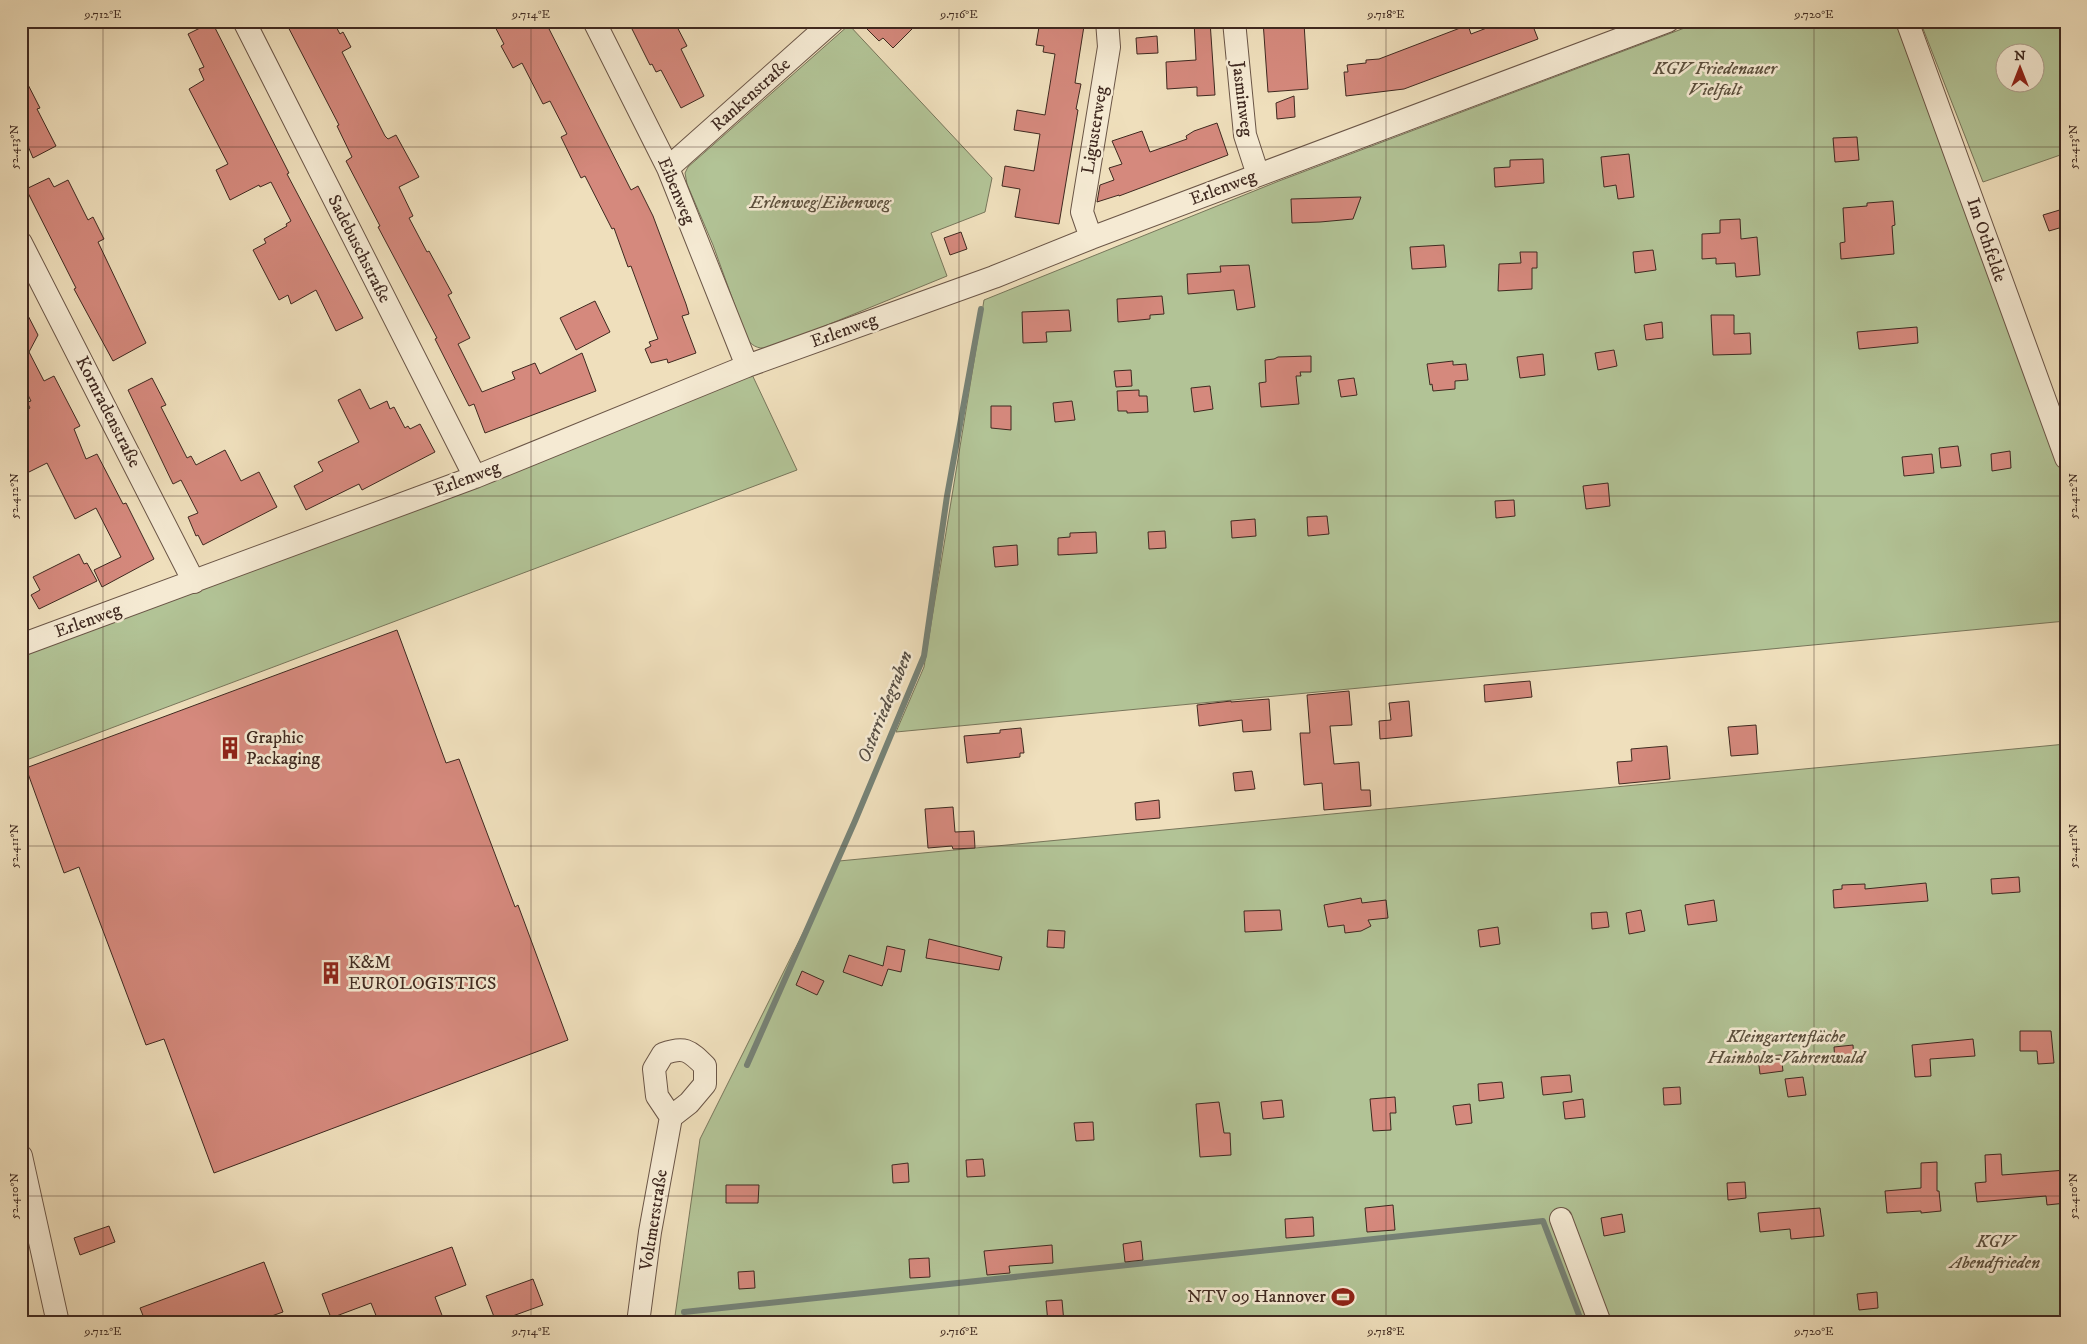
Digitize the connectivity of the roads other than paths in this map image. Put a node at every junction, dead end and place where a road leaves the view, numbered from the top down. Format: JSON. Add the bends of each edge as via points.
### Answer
{"nodes":[{"id":1,"x":244,"y":21,"type":"edge"},
{"id":2,"x":594,"y":21,"type":"edge"},
{"id":3,"x":833,"y":21,"type":"edge"},
{"id":4,"x":1107,"y":21,"type":"edge"},
{"id":5,"x":1234,"y":21,"type":"edge"},
{"id":6,"x":1668,"y":21,"type":"edge"},
{"id":7,"x":1907,"y":21,"type":"edge"},
{"id":8,"x":668,"y":168,"type":"junction"},
{"id":9,"x":1258,"y":175,"type":"junction"},
{"id":10,"x":1091,"y":238,"type":"junction"},
{"id":11,"x":21,"y":243,"type":"edge"},
{"id":12,"x":747,"y":366,"type":"junction"},
{"id":13,"x":2066,"y":458,"type":"edge"},
{"id":14,"x":475,"y":476,"type":"junction"},
{"id":15,"x":194,"y":582,"type":"junction"},
{"id":16,"x":21,"y":645,"type":"edge"},
{"id":17,"x":672,"y":1117,"type":"dead end"},
{"id":18,"x":21,"y":1156,"type":"edge"},
{"id":19,"x":1561,"y":1219,"type":"dead end"},
{"id":20,"x":58,"y":1323,"type":"edge"},
{"id":21,"x":638,"y":1323,"type":"edge"},
{"id":22,"x":1600,"y":1323,"type":"edge"}],
"edges":[{"from":1,"to":14,"type":"street","name":"Sadebuschstraße"},
{"from":2,"to":8,"type":"street","name":"Eibenweg"},
{"from":3,"to":8,"type":"street","name":"Rankenstraße"},
{"from":4,"to":10,"type":"street","name":"Ligusterweg","via":[[1109,47],[1082,212]]},
{"from":5,"to":9,"type":"street","name":"Jasminweg","via":[[1245,135]]},
{"from":6,"to":9,"type":"street","name":"Erlenweg"},
{"from":7,"to":13,"type":"street","name":"Im Othfelde"},
{"from":8,"to":12,"type":"street","name":"Eibenweg"},
{"from":9,"to":10,"type":"street","name":"Erlenweg"},
{"from":10,"to":12,"type":"street","name":"Erlenweg","via":[[994,277]]},
{"from":11,"to":15,"type":"street","name":"Kornradenstraße"},
{"from":12,"to":14,"type":"street","name":"Erlenweg"},
{"from":14,"to":15,"type":"street","name":"Erlenweg"},
{"from":15,"to":16,"type":"street","name":"Erlenweg"},
{"from":17,"to":21,"type":"street","name":"Voltmerstraße","via":[[650,1232]]},
{"from":18,"to":20,"type":"street"},
{"from":19,"to":22,"type":"street"}]}
